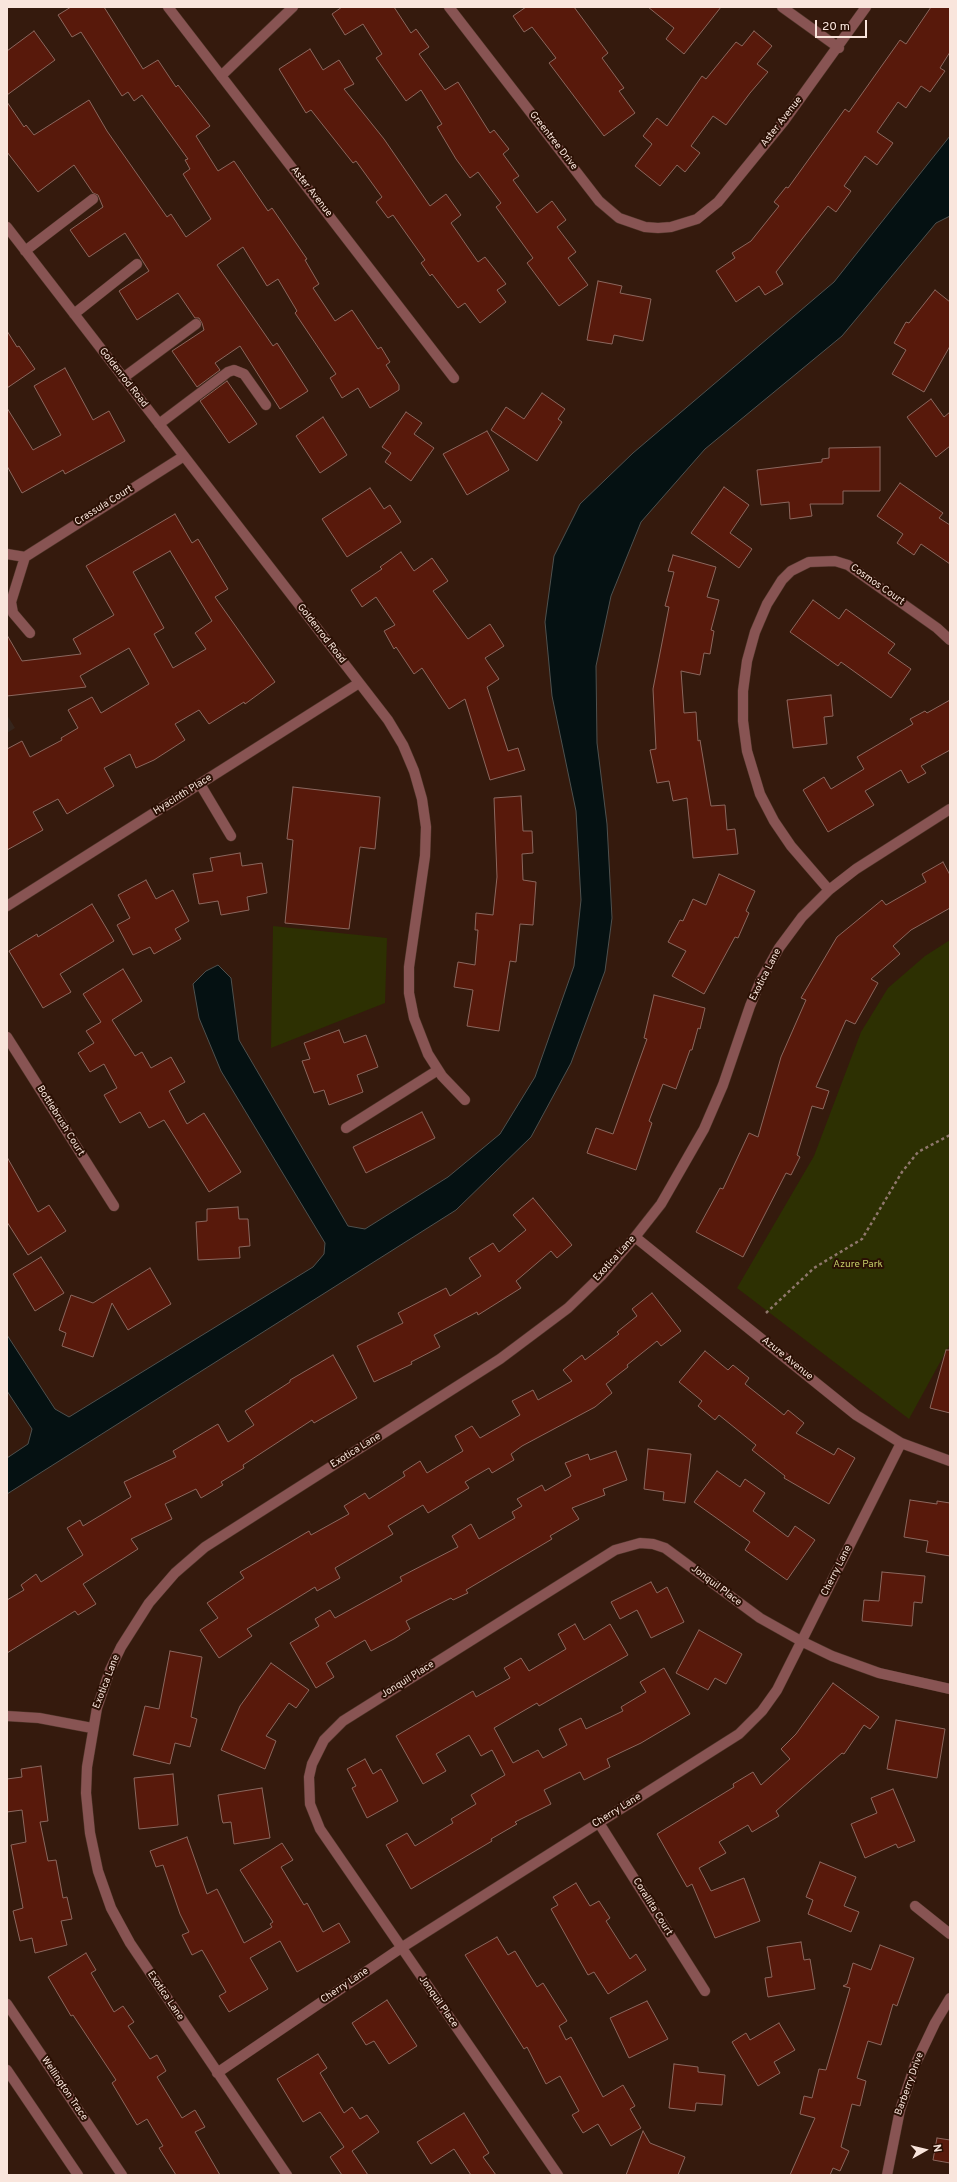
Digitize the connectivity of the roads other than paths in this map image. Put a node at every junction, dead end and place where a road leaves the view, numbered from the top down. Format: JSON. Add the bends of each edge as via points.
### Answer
{"nodes":[{"id":1,"x":168,"y":7,"type":"edge"},
{"id":2,"x":293,"y":7,"type":"edge"},
{"id":3,"x":449,"y":7,"type":"edge"},
{"id":4,"x":782,"y":7,"type":"edge"},
{"id":5,"x":866,"y":7,"type":"edge"},
{"id":6,"x":839,"y":48,"type":"junction"},
{"id":7,"x":221,"y":76,"type":"junction"},
{"id":8,"x":93,"y":199,"type":"dead end"},
{"id":9,"x":684,"y":224,"type":"joint"},
{"id":10,"x":7,"y":227,"type":"edge"},
{"id":11,"x":25,"y":251,"type":"junction"},
{"id":12,"x":137,"y":264,"type":"dead end"},
{"id":13,"x":74,"y":314,"type":"junction"},
{"id":14,"x":196,"y":324,"type":"dead end"},
{"id":15,"x":123,"y":378,"type":"junction"},
{"id":16,"x":454,"y":378,"type":"dead end"},
{"id":17,"x":266,"y":405,"type":"dead end"},
{"id":18,"x":159,"y":424,"type":"junction"},
{"id":19,"x":184,"y":456,"type":"junction"},
{"id":20,"x":7,"y":554,"type":"edge"},
{"id":21,"x":25,"y":557,"type":"junction"},
{"id":22,"x":30,"y":633,"type":"dead end"},
{"id":23,"x":950,"y":640,"type":"edge"},
{"id":24,"x":359,"y":683,"type":"junction"},
{"id":25,"x":200,"y":784,"type":"junction"},
{"id":26,"x":950,"y":809,"type":"edge"},
{"id":27,"x":231,"y":836,"type":"dead end"},
{"id":28,"x":829,"y":890,"type":"junction"},
{"id":29,"x":7,"y":906,"type":"edge"},
{"id":30,"x":7,"y":1037,"type":"edge"},
{"id":31,"x":438,"y":1070,"type":"junction"},
{"id":32,"x":465,"y":1100,"type":"dead end"},
{"id":33,"x":346,"y":1128,"type":"dead end"},
{"id":34,"x":114,"y":1206,"type":"dead end"},
{"id":35,"x":635,"y":1237,"type":"junction"},
{"id":36,"x":901,"y":1443,"type":"junction"},
{"id":37,"x":950,"y":1462,"type":"edge"},
{"id":38,"x":801,"y":1642,"type":"junction"},
{"id":39,"x":950,"y":1689,"type":"edge"},
{"id":40,"x":7,"y":1716,"type":"edge"},
{"id":41,"x":92,"y":1728,"type":"junction"},
{"id":42,"x":599,"y":1823,"type":"junction"},
{"id":43,"x":915,"y":1906,"type":"dead end"},
{"id":44,"x":950,"y":1934,"type":"edge"},
{"id":45,"x":401,"y":1948,"type":"junction"},
{"id":46,"x":705,"y":1991,"type":"dead end"},
{"id":47,"x":950,"y":1998,"type":"edge"},
{"id":48,"x":7,"y":2004,"type":"edge"},
{"id":49,"x":7,"y":2070,"type":"edge"},
{"id":50,"x":217,"y":2073,"type":"junction"},
{"id":51,"x":78,"y":2175,"type":"edge"},
{"id":52,"x":122,"y":2175,"type":"edge"},
{"id":53,"x":287,"y":2175,"type":"edge"},
{"id":54,"x":558,"y":2175,"type":"edge"},
{"id":55,"x":887,"y":2175,"type":"edge"}],
"edges":[{"from":1,"to":7,"type":"street","name":"Aster Avenue"},
{"from":2,"to":7,"type":"street"},
{"from":3,"to":9,"type":"street","name":"Greentree Drive","via":[[608,210],[619,218],[645,227]]},
{"from":4,"to":6,"type":"street"},
{"from":5,"to":6,"type":"street","name":"Aster Avenue"},
{"from":6,"to":9,"type":"street","name":"Aster Avenue","via":[[718,202],[697,219]]},
{"from":7,"to":16,"type":"street","name":"Aster Avenue"},
{"from":8,"to":11,"type":"street"},
{"from":10,"to":11,"type":"street","name":"Goldenrod Road"},
{"from":11,"to":13,"type":"street","name":"Goldenrod Road"},
{"from":12,"to":13,"type":"street"},
{"from":13,"to":15,"type":"street","name":"Goldenrod Road"},
{"from":14,"to":15,"type":"street"},
{"from":15,"to":18,"type":"street","name":"Goldenrod Road"},
{"from":17,"to":18,"type":"street","via":[[244,374],[234,370]]},
{"from":18,"to":19,"type":"street","name":"Goldenrod Road"},
{"from":19,"to":21,"type":"street","name":"Crassula Court"},
{"from":19,"to":24,"type":"street","name":"Goldenrod Road"},
{"from":20,"to":21,"type":"street"},
{"from":21,"to":22,"type":"street","via":[[11,602],[13,613]]},
{"from":23,"to":28,"type":"street","name":"Cosmos Court","via":[[848,564],[835,560],[809,562],[791,571],[767,604],[755,632],[743,691],[743,721],[748,759],[760,794],[774,821],[791,846]]},
{"from":24,"to":25,"type":"street","name":"Hyacinth Place"},
{"from":24,"to":31,"type":"street","name":"Goldenrod Road","via":[[388,720],[403,745],[422,799],[426,827],[425,856],[409,967],[409,993],[422,1042]]},
{"from":25,"to":27,"type":"street"},
{"from":25,"to":29,"type":"street","name":"Hyacinth Place"},
{"from":26,"to":28,"type":"street","name":"Exotica Lane","via":[[856,869]]},
{"from":28,"to":35,"type":"street","name":"Exotica Lane","via":[[802,917],[779,948],[750,1006],[723,1085],[704,1129],[680,1173]]},
{"from":30,"to":34,"type":"street","name":"Bottlebrush Court"},
{"from":31,"to":32,"type":"street","name":"Goldenrod Road"},
{"from":31,"to":33,"type":"street"},
{"from":35,"to":36,"type":"street","name":"Azure Avenue","via":[[856,1415]]},
{"from":35,"to":41,"type":"street","name":"Exotica Lane","via":[[573,1304],[530,1339],[216,1540],[175,1573],[149,1602],[121,1647],[110,1670]]},
{"from":36,"to":37,"type":"street","name":"Azure Avenue"},
{"from":36,"to":38,"type":"street","name":"Cherry Lane"},
{"from":38,"to":39,"type":"street","name":"Jonquil Place","via":[[879,1673]]},
{"from":38,"to":42,"type":"street","name":"Cherry Lane","via":[[777,1690],[762,1711],[739,1734]]},
{"from":38,"to":45,"type":"street","name":"Jonquil Place","via":[[748,1610],[665,1548],[646,1544],[627,1545],[608,1554],[343,1721],[324,1740],[312,1764],[309,1777],[310,1804],[320,1829]]},
{"from":40,"to":41,"type":"street","via":[[39,1718]]},
{"from":41,"to":50,"type":"street","name":"Exotica Lane","via":[[86,1787],[90,1833],[98,1871],[108,1900],[130,1943]]},
{"from":42,"to":45,"type":"street","name":"Cherry Lane"},
{"from":42,"to":46,"type":"street","name":"Corallita Court"},
{"from":43,"to":44,"type":"street"},
{"from":45,"to":50,"type":"street","name":"Cherry Lane"},
{"from":45,"to":54,"type":"street","name":"Jonquil Place"},
{"from":47,"to":55,"type":"street","name":"Barberry Drive","via":[[915,2065],[900,2110]]},
{"from":48,"to":52,"type":"street","name":"Wellington Trace"},
{"from":49,"to":51,"type":"street"},
{"from":50,"to":53,"type":"street","name":"Exotica Lane"}]}
